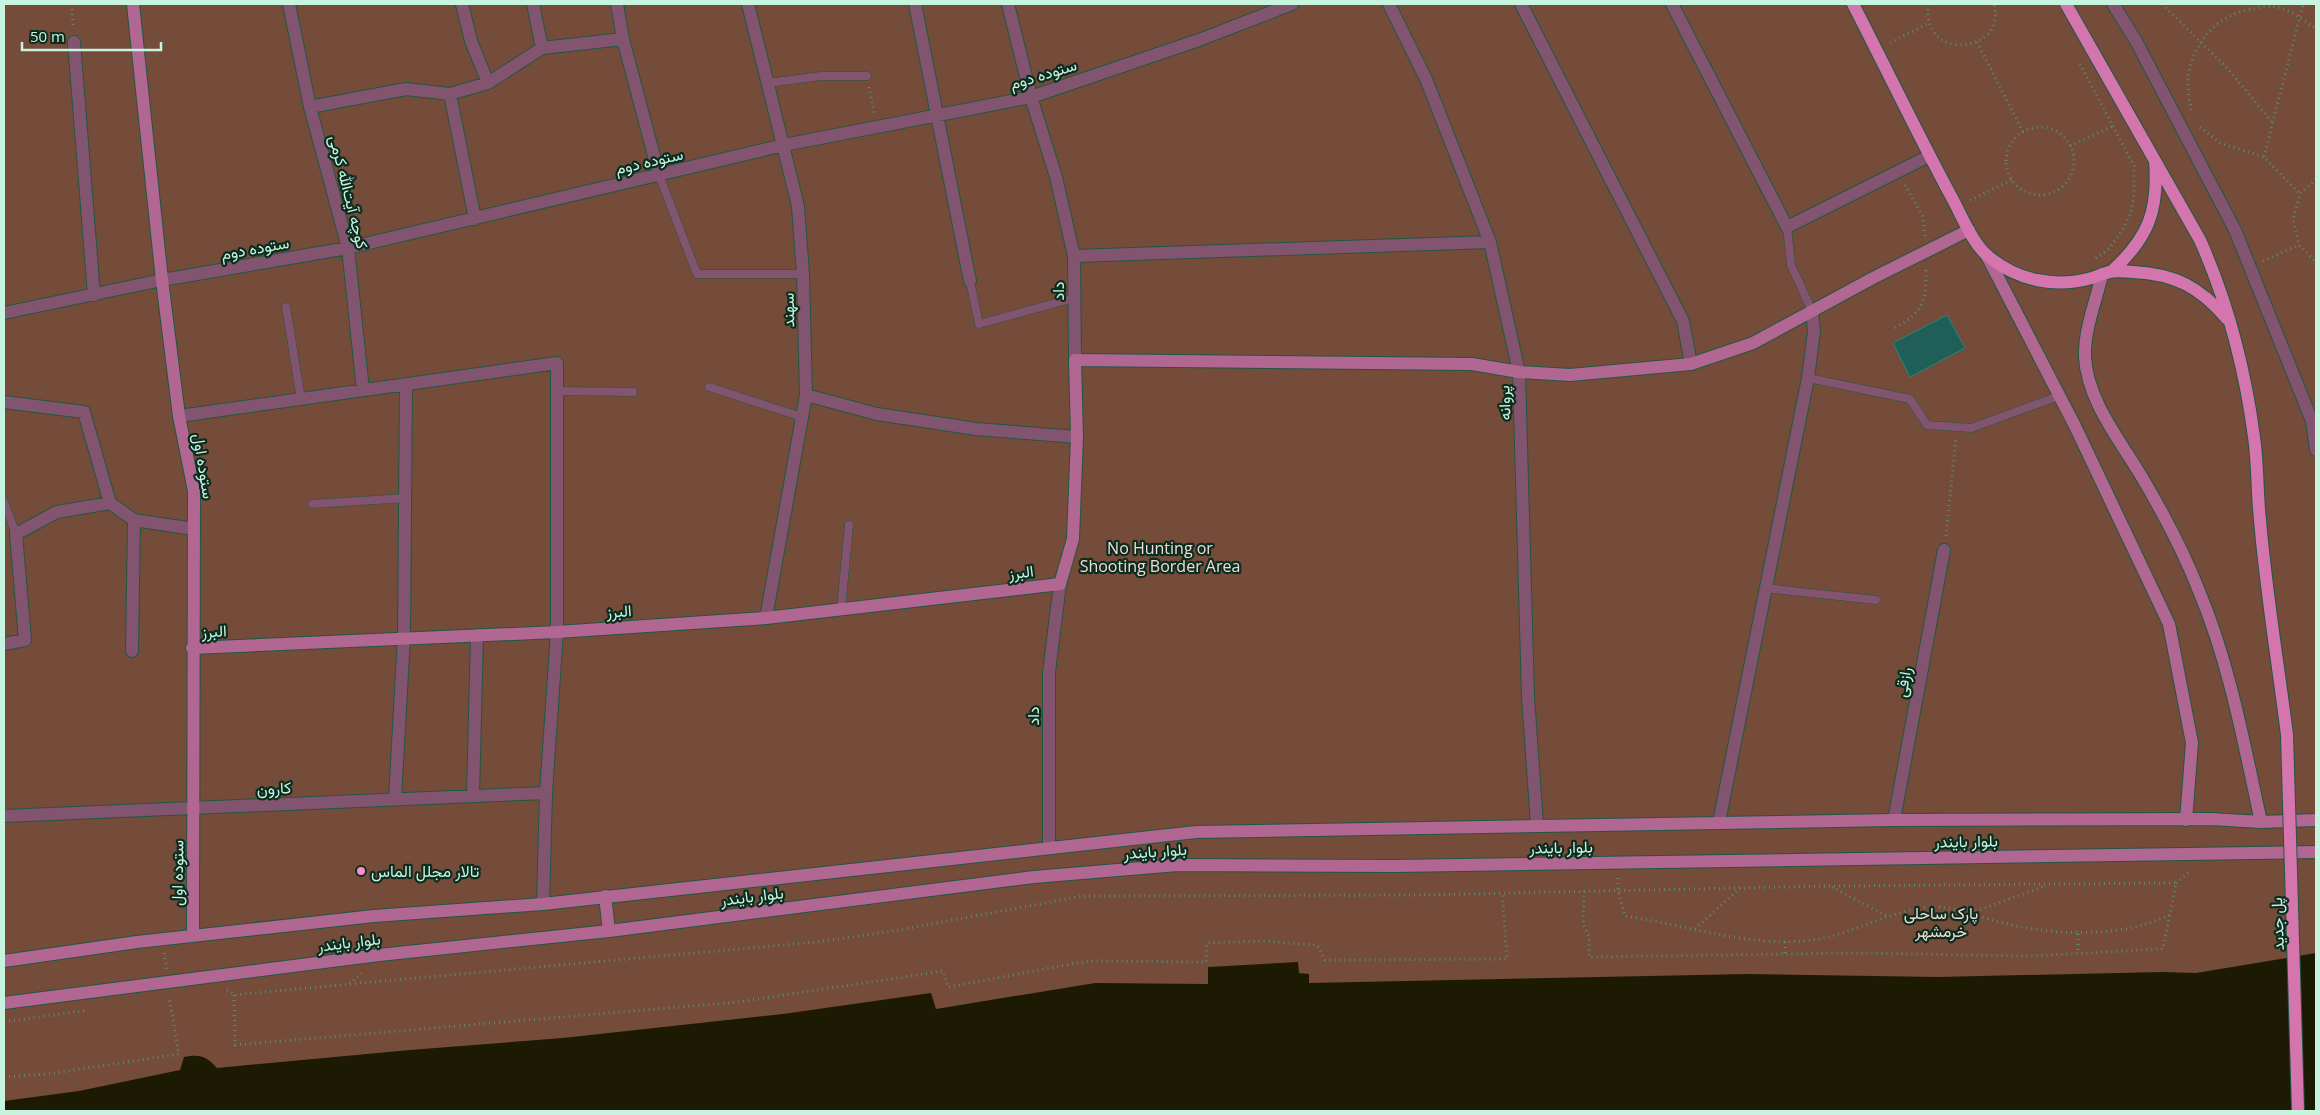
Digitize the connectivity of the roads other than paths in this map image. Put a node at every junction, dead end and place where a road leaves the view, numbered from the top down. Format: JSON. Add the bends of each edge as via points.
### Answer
{"nodes":[{"id":1,"x":134,"y":4,"type":"edge"},
{"id":2,"x":289,"y":4,"type":"edge"},
{"id":3,"x":462,"y":4,"type":"edge"},
{"id":4,"x":533,"y":4,"type":"edge"},
{"id":5,"x":617,"y":4,"type":"edge"},
{"id":6,"x":748,"y":4,"type":"edge"},
{"id":7,"x":915,"y":4,"type":"edge"},
{"id":8,"x":1008,"y":4,"type":"edge"},
{"id":9,"x":1292,"y":4,"type":"edge"},
{"id":10,"x":1389,"y":4,"type":"edge"},
{"id":11,"x":1521,"y":4,"type":"edge"},
{"id":12,"x":1672,"y":4,"type":"edge"},
{"id":13,"x":2068,"y":4,"type":"edge"},
{"id":14,"x":2113,"y":4,"type":"edge"},
{"id":15,"x":1855,"y":5,"type":"edge"},
{"id":16,"x":623,"y":39,"type":"junction"},
{"id":17,"x":74,"y":42,"type":"road end"},
{"id":18,"x":542,"y":48,"type":"junction"},
{"id":19,"x":866,"y":76,"type":"road end"},
{"id":20,"x":768,"y":82,"type":"junction"},
{"id":21,"x":488,"y":83,"type":"junction"},
{"id":22,"x":450,"y":94,"type":"junction"},
{"id":23,"x":1031,"y":97,"type":"junction"},
{"id":24,"x":310,"y":107,"type":"junction"},
{"id":25,"x":937,"y":116,"type":"junction"},
{"id":26,"x":784,"y":145,"type":"junction"},
{"id":27,"x":1929,"y":156,"type":"junction"},
{"id":28,"x":2154,"y":156,"type":"junction"},
{"id":29,"x":659,"y":175,"type":"junction"},
{"id":30,"x":474,"y":219,"type":"junction"},
{"id":31,"x":1788,"y":226,"type":"junction"},
{"id":32,"x":1969,"y":230,"type":"junction"},
{"id":33,"x":1490,"y":242,"type":"junction"},
{"id":34,"x":348,"y":248,"type":"junction"},
{"id":35,"x":1074,"y":256,"type":"junction"},
{"id":36,"x":1987,"y":256,"type":"junction"},
{"id":37,"x":2107,"y":273,"type":"junction"},
{"id":38,"x":803,"y":274,"type":"junction"},
{"id":39,"x":162,"y":280,"type":"junction"},
{"id":40,"x":970,"y":281,"type":"joint"},
{"id":41,"x":94,"y":295,"type":"junction"},
{"id":42,"x":1074,"y":298,"type":"junction"},
{"id":43,"x":286,"y":307,"type":"dead end"},
{"id":44,"x":1812,"y":311,"type":"junction"},
{"id":45,"x":4,"y":313,"type":"edge"},
{"id":46,"x":2231,"y":323,"type":"junction"},
{"id":47,"x":1075,"y":360,"type":"junction"},
{"id":48,"x":1691,"y":364,"type":"junction"},
{"id":49,"x":1519,"y":372,"type":"junction"},
{"id":50,"x":1808,"y":378,"type":"junction"},
{"id":51,"x":406,"y":384,"type":"junction"},
{"id":52,"x":709,"y":387,"type":"dead end"},
{"id":53,"x":363,"y":390,"type":"junction"},
{"id":54,"x":557,"y":391,"type":"junction"},
{"id":55,"x":633,"y":392,"type":"dead end"},
{"id":56,"x":806,"y":395,"type":"junction"},
{"id":57,"x":2059,"y":396,"type":"junction"},
{"id":58,"x":302,"y":399,"type":"junction"},
{"id":59,"x":4,"y":402,"type":"edge"},
{"id":60,"x":180,"y":416,"type":"junction"},
{"id":61,"x":802,"y":417,"type":"junction"},
{"id":62,"x":1077,"y":437,"type":"junction"},
{"id":63,"x":2316,"y":450,"type":"edge"},
{"id":64,"x":406,"y":498,"type":"junction"},
{"id":65,"x":4,"y":502,"type":"edge"},
{"id":66,"x":110,"y":503,"type":"junction"},
{"id":67,"x":312,"y":504,"type":"dead end"},
{"id":68,"x":134,"y":520,"type":"junction"},
{"id":69,"x":849,"y":525,"type":"dead end"},
{"id":70,"x":194,"y":529,"type":"junction"},
{"id":71,"x":16,"y":534,"type":"junction"},
{"id":72,"x":1944,"y":550,"type":"road end"},
{"id":73,"x":1060,"y":584,"type":"junction"},
{"id":74,"x":1765,"y":588,"type":"junction"},
{"id":75,"x":1876,"y":600,"type":"dead end"},
{"id":76,"x":841,"y":609,"type":"junction"},
{"id":77,"x":766,"y":618,"type":"junction"},
{"id":78,"x":557,"y":632,"type":"junction"},
{"id":79,"x":476,"y":634,"type":"junction"},
{"id":80,"x":404,"y":637,"type":"junction"},
{"id":81,"x":4,"y":644,"type":"edge"},
{"id":82,"x":192,"y":648,"type":"junction"},
{"id":83,"x":132,"y":651,"type":"dead end"},
{"id":84,"x":546,"y":793,"type":"junction"},
{"id":85,"x":473,"y":795,"type":"junction"},
{"id":86,"x":395,"y":799,"type":"junction"},
{"id":87,"x":194,"y":808,"type":"junction"},
{"id":88,"x":4,"y":816,"type":"edge"},
{"id":89,"x":1894,"y":820,"type":"junction"},
{"id":90,"x":2186,"y":820,"type":"junction"},
{"id":91,"x":2316,"y":820,"type":"edge"},
{"id":92,"x":1719,"y":822,"type":"junction"},
{"id":93,"x":2261,"y":822,"type":"junction"},
{"id":94,"x":1536,"y":824,"type":"junction"},
{"id":95,"x":1049,"y":848,"type":"junction"},
{"id":96,"x":2316,"y":852,"type":"edge"},
{"id":97,"x":605,"y":896,"type":"junction"},
{"id":98,"x":543,"y":904,"type":"junction"},
{"id":99,"x":609,"y":931,"type":"junction"},
{"id":100,"x":193,"y":936,"type":"junction"},
{"id":101,"x":4,"y":961,"type":"edge"},
{"id":102,"x":4,"y":1003,"type":"edge"},
{"id":103,"x":2298,"y":1111,"type":"edge"}],
"edges":[{"from":1,"to":39,"type":"street","name":"ستوده اول"},
{"from":2,"to":24,"type":"street","name":"کوچه آیت‌الله کرمی"},
{"from":3,"to":21,"type":"street","via":[[471,41]]},
{"from":4,"to":18,"type":"street"},
{"from":5,"to":16,"type":"street"},
{"from":6,"to":20,"type":"street","name":"سهند"},
{"from":7,"to":25,"type":"street"},
{"from":8,"to":23,"type":"street","name":"داد"},
{"from":9,"to":23,"type":"street","name":"ستوده دوم","via":[[1199,40]]},
{"from":10,"to":33,"type":"street","name":"پروانه","via":[[1426,80]]},
{"from":11,"to":48,"type":"street","via":[[1683,321]]},
{"from":12,"to":31,"type":"street"},
{"from":13,"to":28,"type":"main road","name":"پل جدید"},
{"from":14,"to":63,"type":"street","via":[[2136,41],[2231,222],[2312,421]]},
{"from":15,"to":27,"type":"main road"},
{"from":16,"to":18,"type":"street"},
{"from":16,"to":29,"type":"street"},
{"from":17,"to":41,"type":"street"},
{"from":18,"to":21,"type":"street"},
{"from":19,"to":20,"type":"lane","via":[[821,76]]},
{"from":20,"to":26,"type":"street","name":"سهند"},
{"from":21,"to":22,"type":"street"},
{"from":22,"to":24,"type":"street","via":[[406,89]]},
{"from":22,"to":30,"type":"street"},
{"from":23,"to":25,"type":"street","name":"ستوده دوم"},
{"from":23,"to":35,"type":"street","name":"داد","via":[[1056,177]]},
{"from":24,"to":34,"type":"street","name":"کوچه آیت‌الله کرمی"},
{"from":25,"to":26,"type":"street","name":"ستوده دوم"},
{"from":25,"to":40,"type":"street"},
{"from":26,"to":29,"type":"street","name":"ستوده دوم"},
{"from":26,"to":38,"type":"street","name":"سهند","via":[[798,206]]},
{"from":27,"to":31,"type":"street"},
{"from":27,"to":32,"type":"main road"},
{"from":28,"to":37,"type":"main road","via":[[2157,183],[2154,211],[2132,253]]},
{"from":28,"to":46,"type":"main road","name":"پل جدید","via":[[2200,240]]},
{"from":29,"to":30,"type":"street","name":"ستوده دوم"},
{"from":29,"to":38,"type":"lane","via":[[696,274]]},
{"from":30,"to":34,"type":"street","name":"ستوده دوم"},
{"from":31,"to":44,"type":"lane","via":[[1791,265]]},
{"from":32,"to":36,"type":"main road"},
{"from":32,"to":44,"type":"street"},
{"from":33,"to":35,"type":"street"},
{"from":33,"to":49,"type":"street","name":"پروانه"},
{"from":34,"to":39,"type":"street","name":"ستوده دوم"},
{"from":34,"to":53,"type":"street","name":"کوچه آیت‌الله کرمی"},
{"from":35,"to":42,"type":"street","name":"داد"},
{"from":36,"to":37,"type":"main road","via":[[2006,269],[2032,280],[2061,283]]},
{"from":36,"to":57,"type":"street"},
{"from":37,"to":46,"type":"main road","via":[[2170,277],[2206,297]]},
{"from":37,"to":93,"type":"street","via":[[2090,325],[2085,357],[2091,382],[2199,590],[2233,692]]},
{"from":38,"to":56,"type":"street","name":"سهند"},
{"from":39,"to":41,"type":"street","name":"ستوده دوم"},
{"from":39,"to":60,"type":"street","name":"ستوده اول"},
{"from":40,"to":42,"type":"lane","via":[[979,324]]},
{"from":41,"to":45,"type":"street","name":"ستوده دوم"},
{"from":42,"to":47,"type":"street","name":"داد"},
{"from":43,"to":58,"type":"lane"},
{"from":44,"to":48,"type":"street","via":[[1753,343]]},
{"from":44,"to":50,"type":"street","via":[[1814,331]]},
{"from":46,"to":103,"type":"main road","name":"پل جدید","bridge":true,"via":[[2254,439],[2260,521],[2287,735]]},
{"from":47,"to":49,"type":"street","via":[[1472,364]]},
{"from":47,"to":62,"type":"street","name":"داد"},
{"from":48,"to":49,"type":"street","via":[[1570,375]]},
{"from":49,"to":94,"type":"street","name":"پروانه","via":[[1528,697]]},
{"from":50,"to":57,"type":"lane","via":[[1910,398],[1927,425],[1972,428]]},
{"from":50,"to":74,"type":"street"},
{"from":51,"to":53,"type":"street"},
{"from":51,"to":54,"type":"street","via":[[556,363]]},
{"from":51,"to":64,"type":"street"},
{"from":52,"to":61,"type":"lane"},
{"from":53,"to":58,"type":"street"},
{"from":54,"to":55,"type":"lane"},
{"from":54,"to":78,"type":"street"},
{"from":56,"to":61,"type":"street","name":"سهند"},
{"from":56,"to":62,"type":"street","via":[[877,414],[976,429]]},
{"from":57,"to":90,"type":"street","via":[[2169,624],[2192,743]]},
{"from":58,"to":60,"type":"street"},
{"from":59,"to":66,"type":"street","via":[[84,412]]},
{"from":60,"to":70,"type":"street","name":"ستوده اول","via":[[194,491]]},
{"from":61,"to":77,"type":"street","name":"سهند"},
{"from":62,"to":73,"type":"street","name":"داد","via":[[1073,539]]},
{"from":64,"to":67,"type":"lane"},
{"from":64,"to":80,"type":"street"},
{"from":65,"to":71,"type":"lane"},
{"from":66,"to":68,"type":"street"},
{"from":66,"to":71,"type":"street","via":[[57,512]]},
{"from":68,"to":70,"type":"street"},
{"from":68,"to":83,"type":"street"},
{"from":69,"to":76,"type":"lane"},
{"from":70,"to":82,"type":"street","name":"ستوده اول"},
{"from":71,"to":81,"type":"street","via":[[25,640]]},
{"from":72,"to":89,"type":"street","name":"رازقی"},
{"from":73,"to":76,"type":"street","name":"البرز"},
{"from":73,"to":95,"type":"street","name":"داد","via":[[1049,672]]},
{"from":74,"to":75,"type":"lane"},
{"from":74,"to":92,"type":"street"},
{"from":76,"to":77,"type":"street","name":"البرز"},
{"from":77,"to":78,"type":"street","name":"البرز"},
{"from":78,"to":79,"type":"street","name":"البرز"},
{"from":78,"to":84,"type":"street"},
{"from":79,"to":80,"type":"street","name":"البرز"},
{"from":79,"to":85,"type":"street"},
{"from":80,"to":82,"type":"street","name":"البرز"},
{"from":80,"to":86,"type":"street"},
{"from":82,"to":87,"type":"street","name":"ستوده اول"},
{"from":84,"to":85,"type":"street","name":"کارون"},
{"from":84,"to":98,"type":"street"},
{"from":85,"to":86,"type":"street","name":"کارون"},
{"from":86,"to":87,"type":"street","name":"کارون"},
{"from":87,"to":88,"type":"street","name":"کارون"},
{"from":87,"to":100,"type":"street","name":"ستوده اول"},
{"from":89,"to":90,"type":"street","name":"بلوار بایندر"},
{"from":89,"to":92,"type":"street","name":"بلوار بایندر"},
{"from":90,"to":93,"type":"street","name":"بلوار بایندر"},
{"from":91,"to":93,"type":"street","name":"بلوار بایندر"},
{"from":92,"to":94,"type":"street","name":"بلوار بایندر"},
{"from":94,"to":95,"type":"street","name":"بلوار بایندر","via":[[1196,832]]},
{"from":95,"to":97,"type":"street","name":"بلوار بایندر"},
{"from":96,"to":99,"type":"street","name":"بلوار بایندر","via":[[1395,866],[1178,865],[1034,877]]},
{"from":97,"to":98,"type":"street","name":"بلوار بایندر"},
{"from":97,"to":99,"type":"street"},
{"from":98,"to":100,"type":"street","name":"بلوار بایندر","via":[[374,916]]},
{"from":99,"to":102,"type":"street","name":"بلوار بایندر","via":[[379,955]]},
{"from":100,"to":101,"type":"street","name":"بلوار بایندر"}]}
